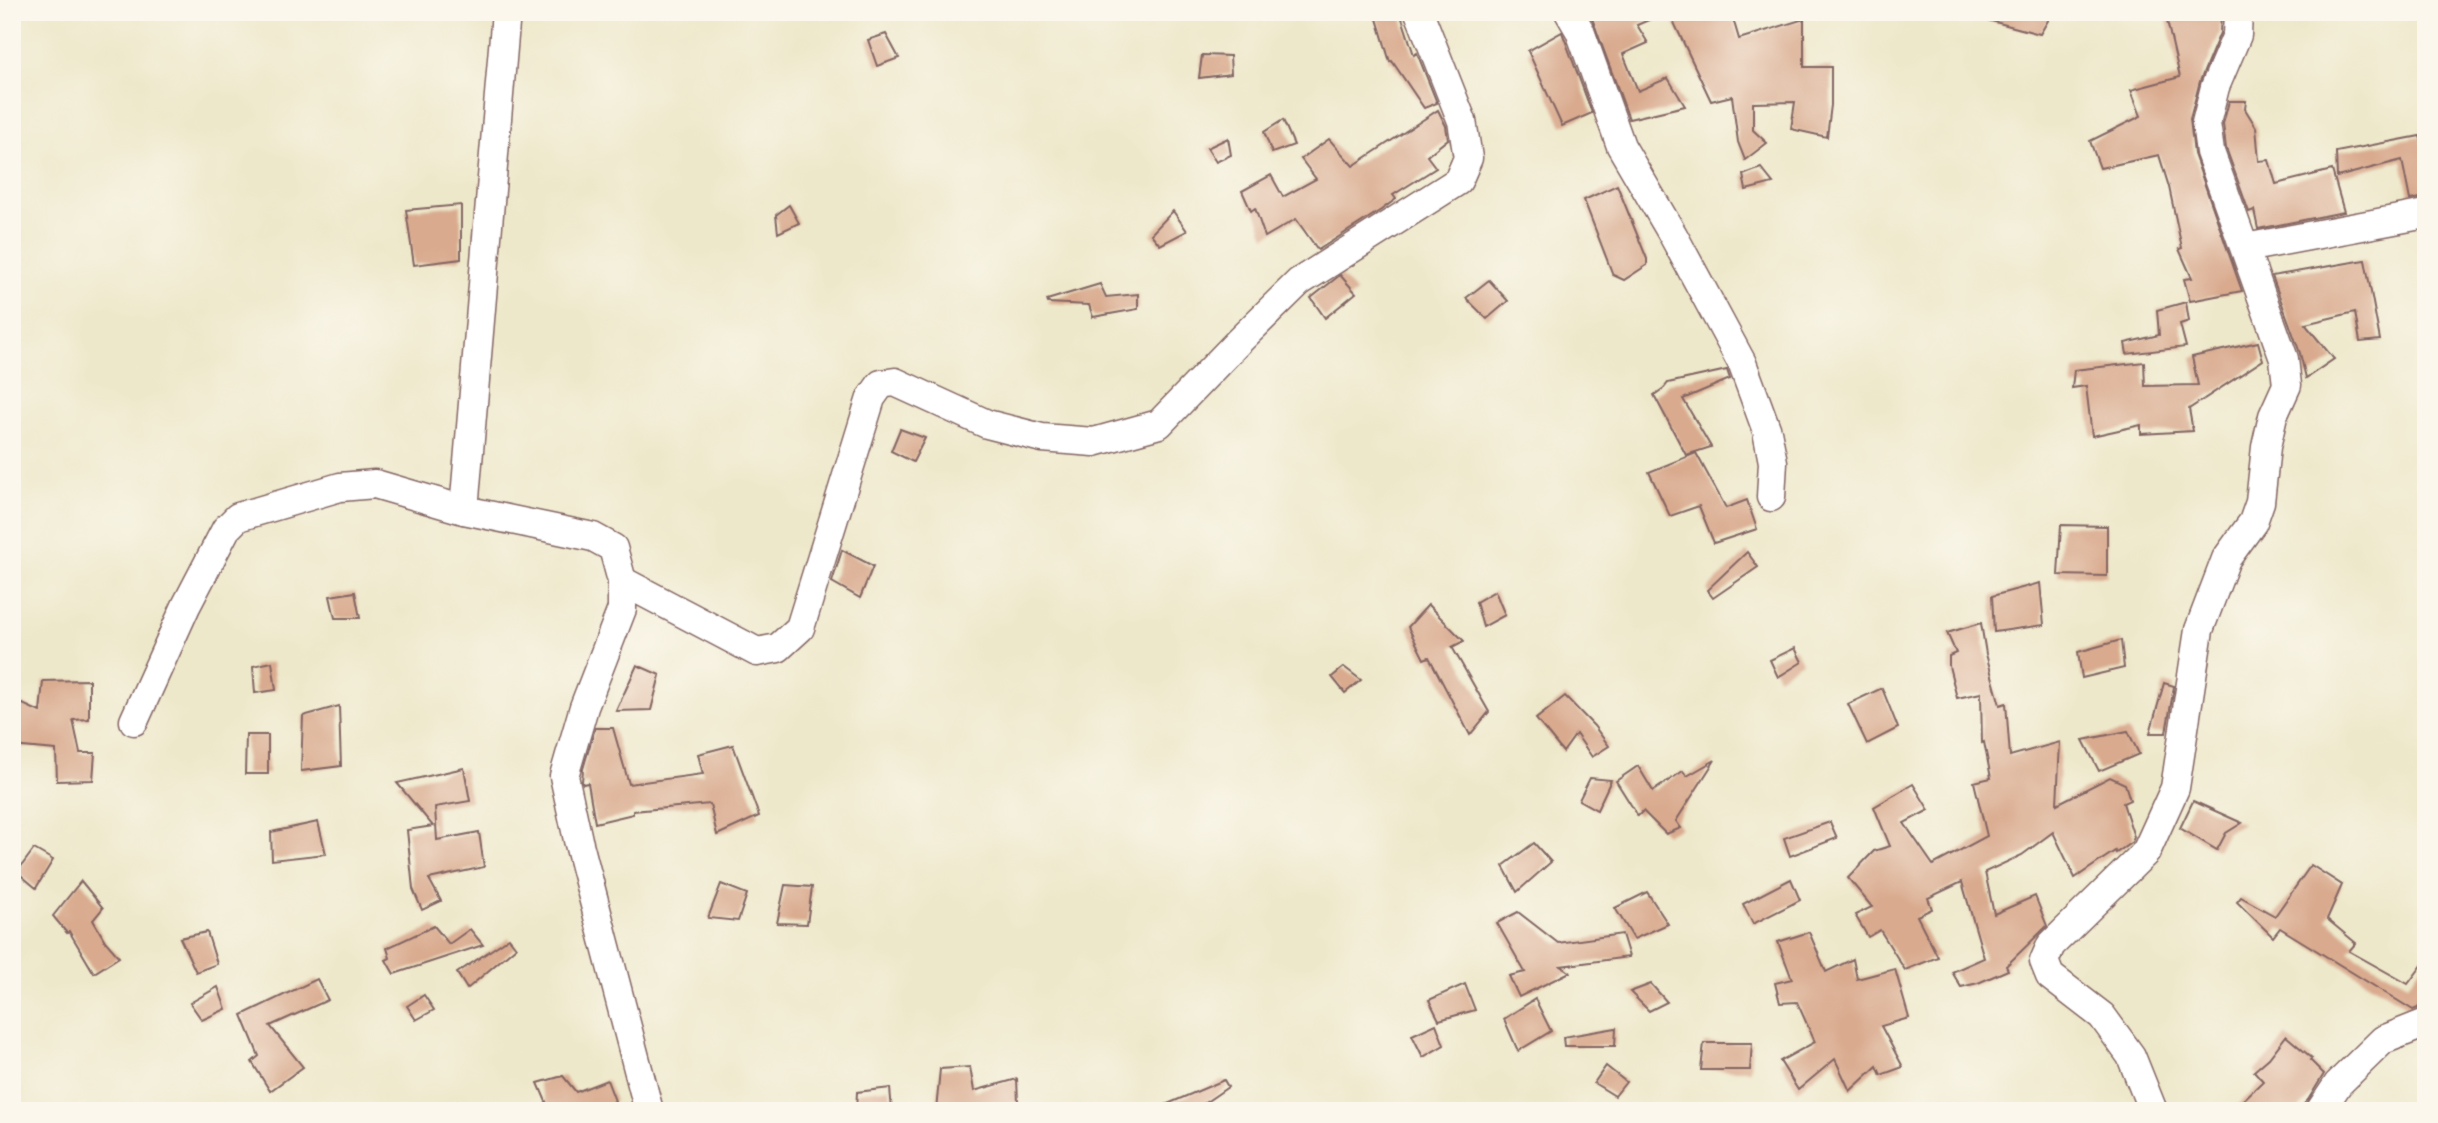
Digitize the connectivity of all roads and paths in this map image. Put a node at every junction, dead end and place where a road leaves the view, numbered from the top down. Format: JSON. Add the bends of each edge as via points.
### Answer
{"nodes":[{"id":1,"x":506,"y":12,"type":"edge"},
{"id":2,"x":1419,"y":12,"type":"edge"},
{"id":3,"x":1569,"y":12,"type":"edge"},
{"id":4,"x":2238,"y":12,"type":"edge"},
{"id":5,"x":2426,"y":214,"type":"edge"},
{"id":6,"x":2245,"y":248,"type":"junction"},
{"id":7,"x":1771,"y":497,"type":"dead end"},
{"id":8,"x":464,"y":510,"type":"junction"},
{"id":9,"x":622,"y":582,"type":"junction"},
{"id":10,"x":134,"y":721,"type":"dead end"},
{"id":11,"x":2426,"y":1023,"type":"edge"},
{"id":12,"x":649,"y":1111,"type":"edge"},
{"id":13,"x":2153,"y":1111,"type":"edge"},
{"id":14,"x":2320,"y":1111,"type":"edge"}],
"edges":[{"from":1,"to":8,"type":"street"},
{"from":2,"to":9,"type":"street","via":[[1462,121],[1468,158],[1458,181],[1299,282],[1159,424],[1094,442],[1042,438],[987,424],[895,382],[881,384],[870,398],[800,628],[778,648],[757,652]]},
{"from":3,"to":7,"type":"street","via":[[1621,146],[1742,363],[1767,431],[1773,462]]},
{"from":4,"to":6,"type":"street","via":[[2237,35],[2206,123],[2210,152]]},
{"from":5,"to":6,"type":"street"},
{"from":6,"to":13,"type":"street","via":[[2284,359],[2287,385],[2273,416],[2260,502],[2253,522],[2226,559],[2199,631],[2175,788],[2146,852],[2051,945],[2044,961],[2050,976],[2102,1016],[2132,1056]]},
{"from":8,"to":9,"type":"street","via":[[593,537],[613,548]]},
{"from":8,"to":10,"type":"street","via":[[375,484],[340,487],[238,517],[226,529],[186,606]]},
{"from":9,"to":12,"type":"street","via":[[622,609],[584,707],[564,776]]},
{"from":11,"to":14,"type":"street","via":[[2383,1040],[2338,1084]]}]}
